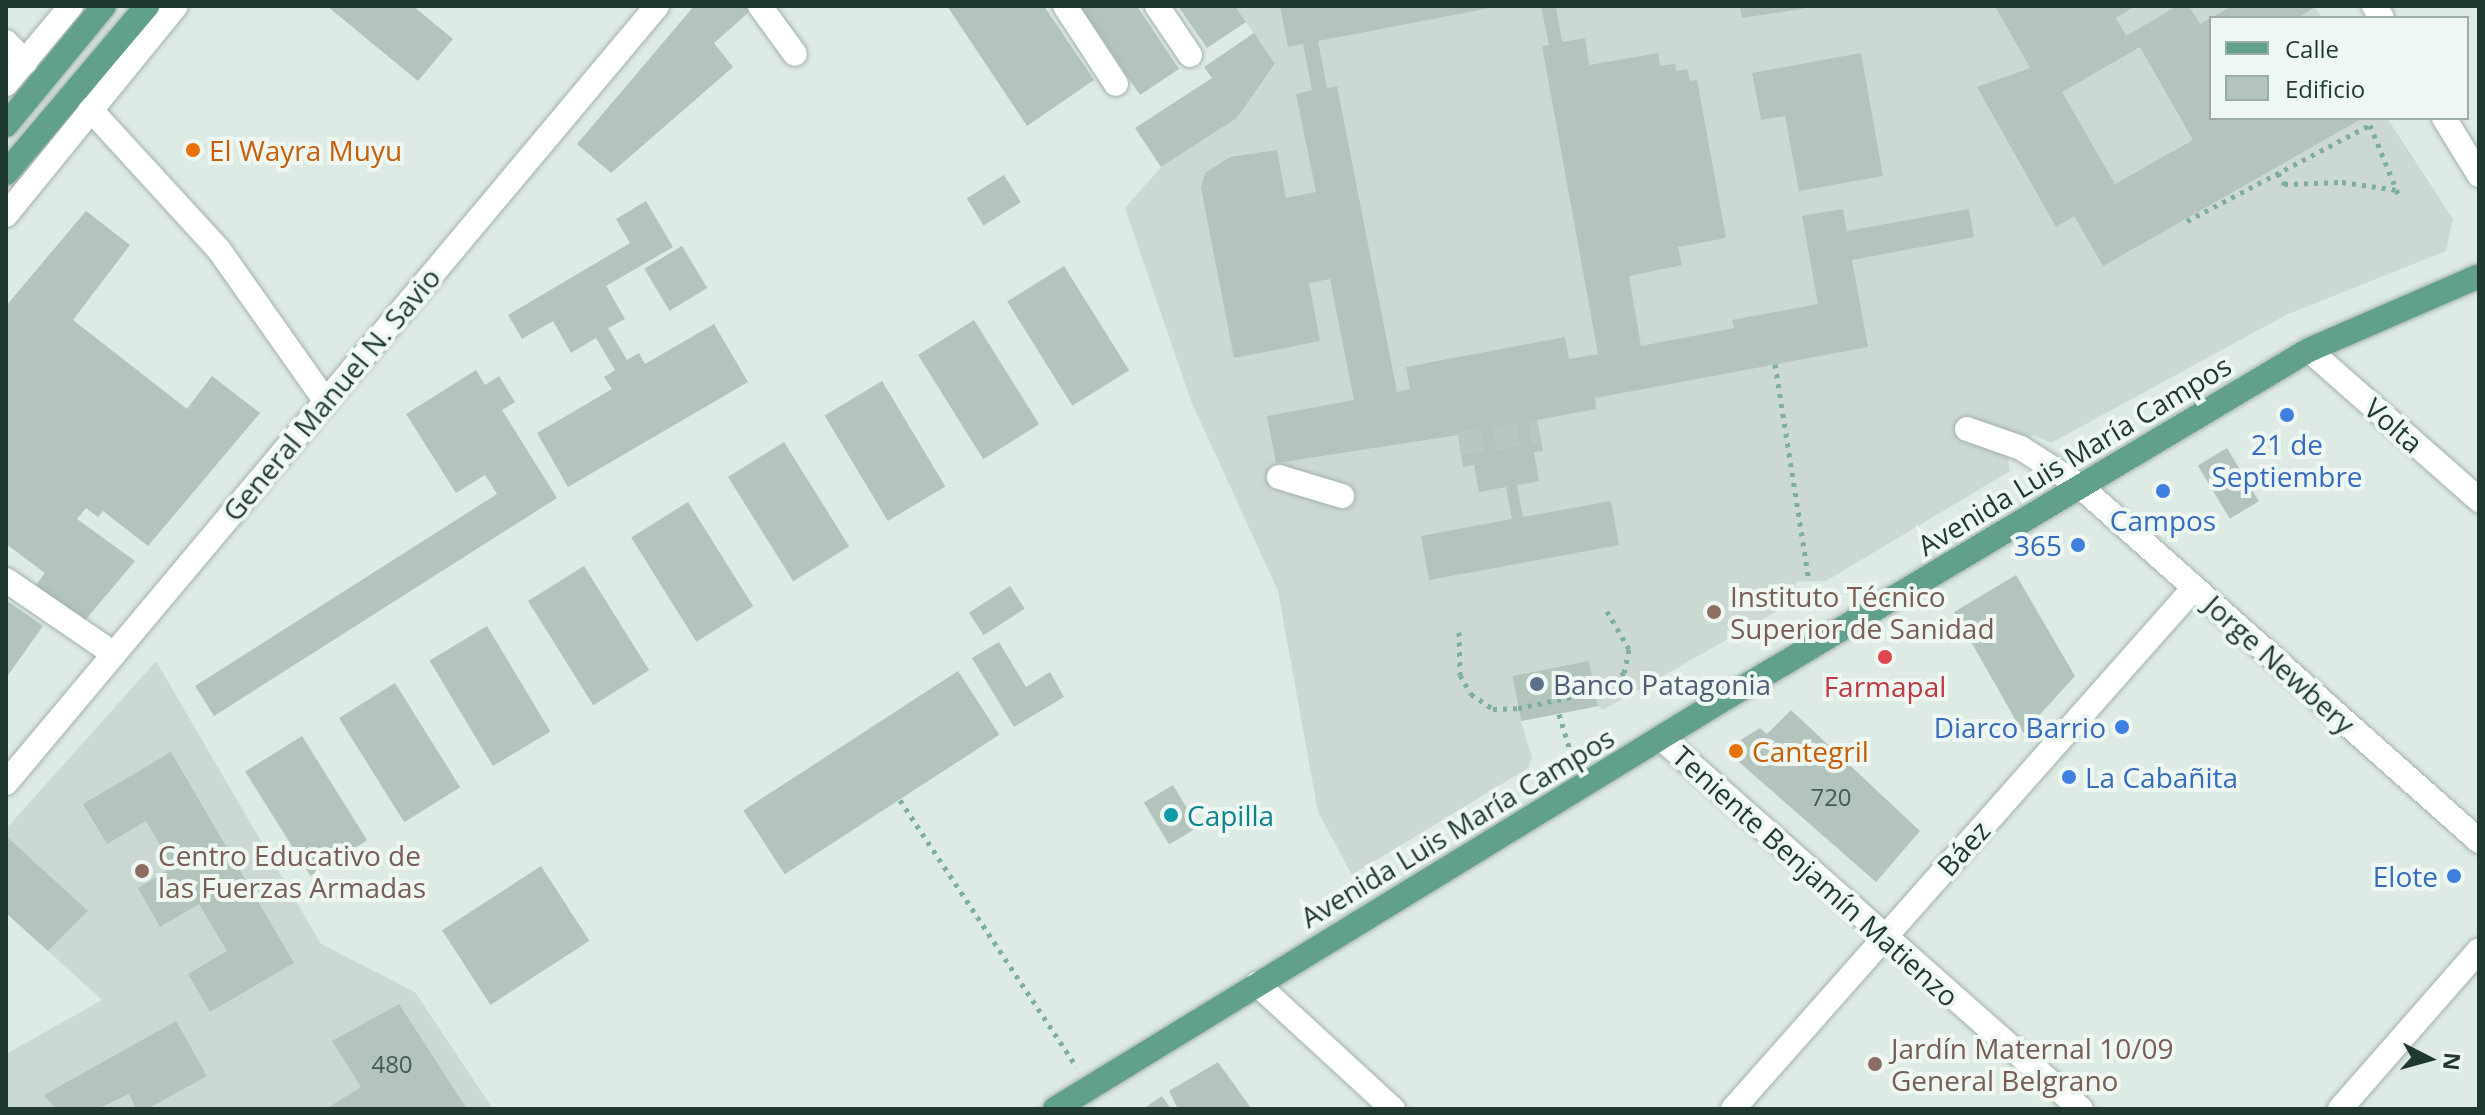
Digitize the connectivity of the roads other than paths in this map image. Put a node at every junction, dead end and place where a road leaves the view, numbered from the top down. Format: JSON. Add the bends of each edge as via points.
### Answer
{"nodes":[{"id":1,"x":71,"y":6,"type":"edge"},
{"id":2,"x":104,"y":6,"type":"edge"},
{"id":3,"x":147,"y":6,"type":"edge"},
{"id":4,"x":176,"y":6,"type":"edge"},
{"id":5,"x":657,"y":6,"type":"edge"},
{"id":6,"x":760,"y":6,"type":"edge"},
{"id":7,"x":1065,"y":6,"type":"edge"},
{"id":8,"x":1157,"y":6,"type":"edge"},
{"id":9,"x":6,"y":42,"type":"edge"},
{"id":10,"x":795,"y":54,"type":"dead end"},
{"id":11,"x":1190,"y":55,"type":"dead end"},
{"id":12,"x":25,"y":62,"type":"junction"},
{"id":13,"x":6,"y":84,"type":"edge"},
{"id":14,"x":1116,"y":84,"type":"dead end"},
{"id":15,"x":90,"y":109,"type":"junction"},
{"id":16,"x":2445,"y":120,"type":"edge"},
{"id":17,"x":6,"y":125,"type":"edge"},
{"id":18,"x":6,"y":173,"type":"edge"},
{"id":19,"x":2479,"y":175,"type":"edge"},
{"id":20,"x":6,"y":215,"type":"edge"},
{"id":21,"x":2479,"y":276,"type":"edge"},
{"id":22,"x":2309,"y":350,"type":"junction"},
{"id":23,"x":325,"y":400,"type":"junction"},
{"id":24,"x":1967,"y":429,"type":"dead end"},
{"id":25,"x":1279,"y":477,"type":"dead end"},
{"id":26,"x":2080,"y":486,"type":"junction"},
{"id":27,"x":1342,"y":496,"type":"dead end"},
{"id":28,"x":2479,"y":500,"type":"edge"},
{"id":29,"x":6,"y":580,"type":"edge"},
{"id":30,"x":2194,"y":588,"type":"junction"},
{"id":31,"x":114,"y":654,"type":"junction"},
{"id":32,"x":1661,"y":738,"type":"junction"},
{"id":33,"x":6,"y":783,"type":"edge"},
{"id":34,"x":2479,"y":841,"type":"edge"},
{"id":35,"x":1884,"y":938,"type":"junction"},
{"id":36,"x":2479,"y":950,"type":"edge"},
{"id":37,"x":1257,"y":984,"type":"junction"},
{"id":38,"x":1055,"y":1109,"type":"edge"},
{"id":39,"x":1393,"y":1109,"type":"edge"},
{"id":40,"x":1733,"y":1109,"type":"edge"},
{"id":41,"x":2081,"y":1109,"type":"edge"},
{"id":42,"x":2340,"y":1109,"type":"edge"}],
"edges":[{"from":1,"to":12,"type":"street"},
{"from":2,"to":17,"type":"main road"},
{"from":3,"to":18,"type":"main road"},
{"from":4,"to":15,"type":"street"},
{"from":5,"to":23,"type":"street","name":"General Manuel N. Savio"},
{"from":6,"to":10,"type":"street"},
{"from":7,"to":14,"type":"street"},
{"from":8,"to":11,"type":"street"},
{"from":9,"to":12,"type":"street"},
{"from":12,"to":13,"type":"street"},
{"from":15,"to":20,"type":"street"},
{"from":15,"to":23,"type":"street","via":[[219,250]]},
{"from":16,"to":19,"type":"street"},
{"from":21,"to":22,"type":"main road","name":"Avenida Luis María Campos"},
{"from":22,"to":26,"type":"main road","name":"Avenida Luis María Campos"},
{"from":22,"to":28,"type":"street","name":"Volta"},
{"from":23,"to":31,"type":"street","name":"General Manuel N. Savio"},
{"from":24,"to":26,"type":"street","name":"Jorge Newbery","via":[[2021,448]]},
{"from":25,"to":27,"type":"street"},
{"from":26,"to":30,"type":"street","name":"Jorge Newbery"},
{"from":26,"to":32,"type":"main road","name":"Avenida Luis María Campos"},
{"from":29,"to":31,"type":"street"},
{"from":30,"to":34,"type":"street","name":"Jorge Newbery"},
{"from":30,"to":35,"type":"street","name":"Báez"},
{"from":31,"to":33,"type":"street","name":"General Manuel N. Savio"},
{"from":32,"to":35,"type":"street","name":"Teniente Benjamín Matienzo"},
{"from":32,"to":37,"type":"main road","name":"Avenida Luis María Campos"},
{"from":35,"to":40,"type":"street","name":"Báez"},
{"from":35,"to":41,"type":"street","name":"Teniente Benjamín Matienzo"},
{"from":36,"to":42,"type":"street"},
{"from":37,"to":38,"type":"main road","name":"Avenida Luis María Campos"},
{"from":37,"to":39,"type":"street"}]}
